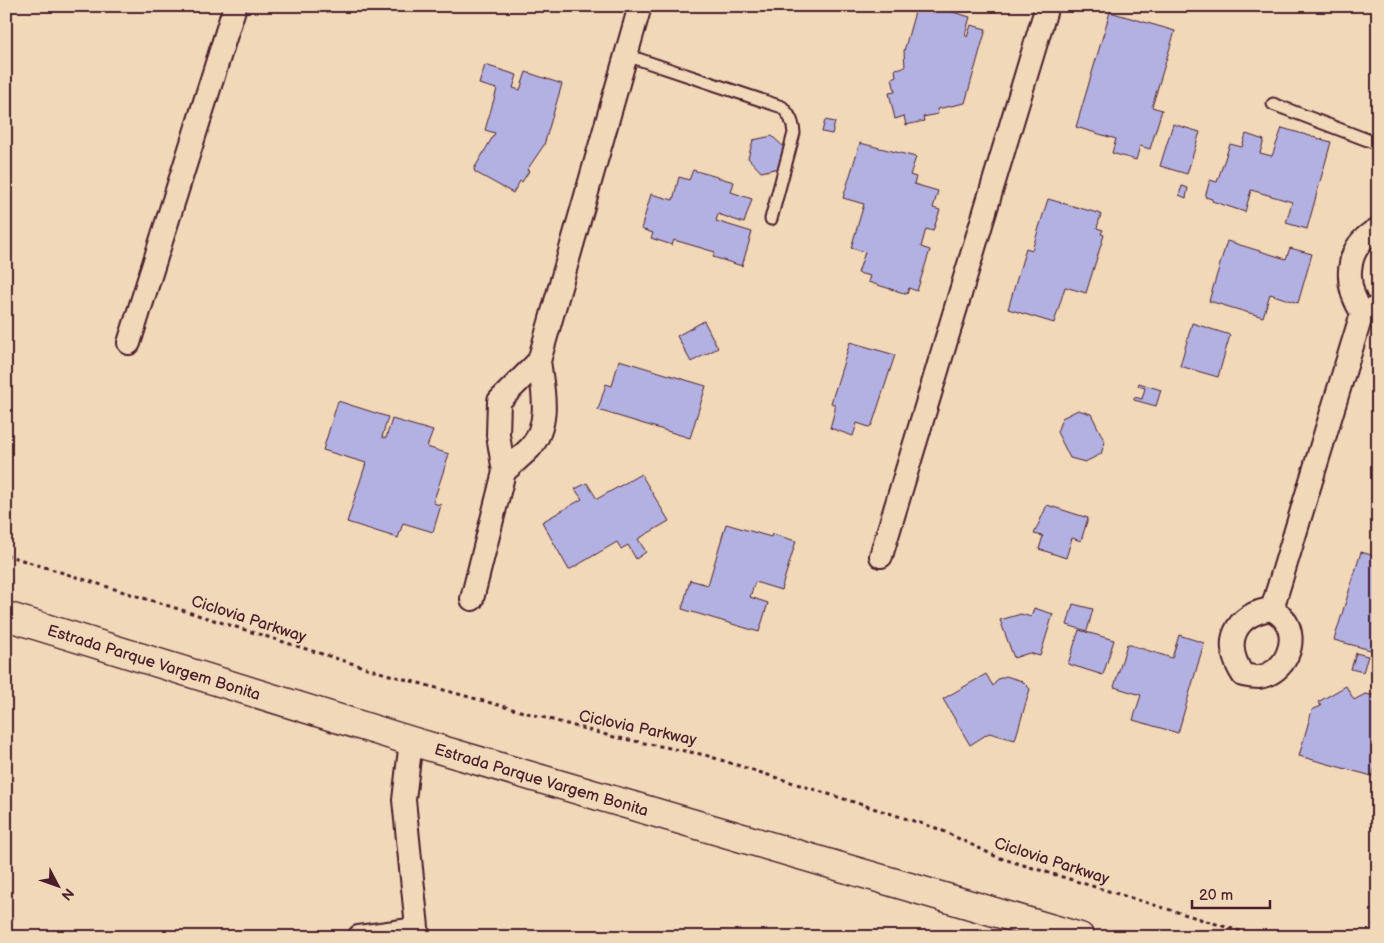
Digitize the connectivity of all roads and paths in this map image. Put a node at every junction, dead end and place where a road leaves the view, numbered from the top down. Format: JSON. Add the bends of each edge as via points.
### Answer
{"nodes":[{"id":1,"x":235,"y":6,"type":"edge"},
{"id":2,"x":640,"y":6,"type":"edge"},
{"id":3,"x":1047,"y":6,"type":"edge"},
{"id":4,"x":626,"y":56,"type":"junction"},
{"id":5,"x":1273,"y":104,"type":"dead end"},
{"id":6,"x":1378,"y":144,"type":"edge"},
{"id":7,"x":771,"y":219,"type":"dead end"},
{"id":8,"x":1378,"y":229,"type":"edge"},
{"id":9,"x":1371,"y":311,"type":"edge"},
{"id":10,"x":129,"y":343,"type":"dead end"},
{"id":11,"x":539,"y":361,"type":"junction"},
{"id":12,"x":504,"y":472,"type":"junction"},
{"id":13,"x":6,"y":555,"type":"edge"},
{"id":14,"x":881,"y":556,"type":"dead end"},
{"id":15,"x":472,"y":598,"type":"dead end"},
{"id":16,"x":1272,"y":609,"type":"dead end"},
{"id":17,"x":6,"y":616,"type":"edge"},
{"id":18,"x":411,"y":741,"type":"junction"},
{"id":19,"x":417,"y":933,"type":"edge"},
{"id":20,"x":359,"y":937,"type":"edge"},
{"id":21,"x":1080,"y":937,"type":"edge"},
{"id":22,"x":1259,"y":937,"type":"edge"}],
"edges":[{"from":1,"to":10,"type":"street"},
{"from":2,"to":4,"type":"street"},
{"from":3,"to":14,"type":"street"},
{"from":4,"to":7,"type":"lane","via":[[782,107],[787,112],[793,122],[794,133]]},
{"from":4,"to":11,"type":"street"},
{"from":5,"to":6,"type":"lane"},
{"from":8,"to":9,"type":"street","via":[[1358,246],[1351,263],[1349,282],[1353,300]]},
{"from":9,"to":16,"type":"street","via":[[1354,336]]},
{"from":11,"to":12,"type":"street","via":[[545,401],[540,429],[531,446]]},
{"from":11,"to":12,"type":"street","via":[[499,401],[498,435]]},
{"from":12,"to":15,"type":"street"},
{"from":13,"to":22,"type":"path","name":"Ciclovia Parkway","via":[[386,674],[614,737],[705,755],[939,829],[997,857]]},
{"from":17,"to":18,"type":"main road","name":"Estrada Parque Vargem Bonita"},
{"from":18,"to":19,"type":"street","via":[[404,800]]},
{"from":18,"to":21,"type":"main road","name":"Estrada Parque Vargem Bonita"},
{"from":19,"to":20,"type":"street"}]}
